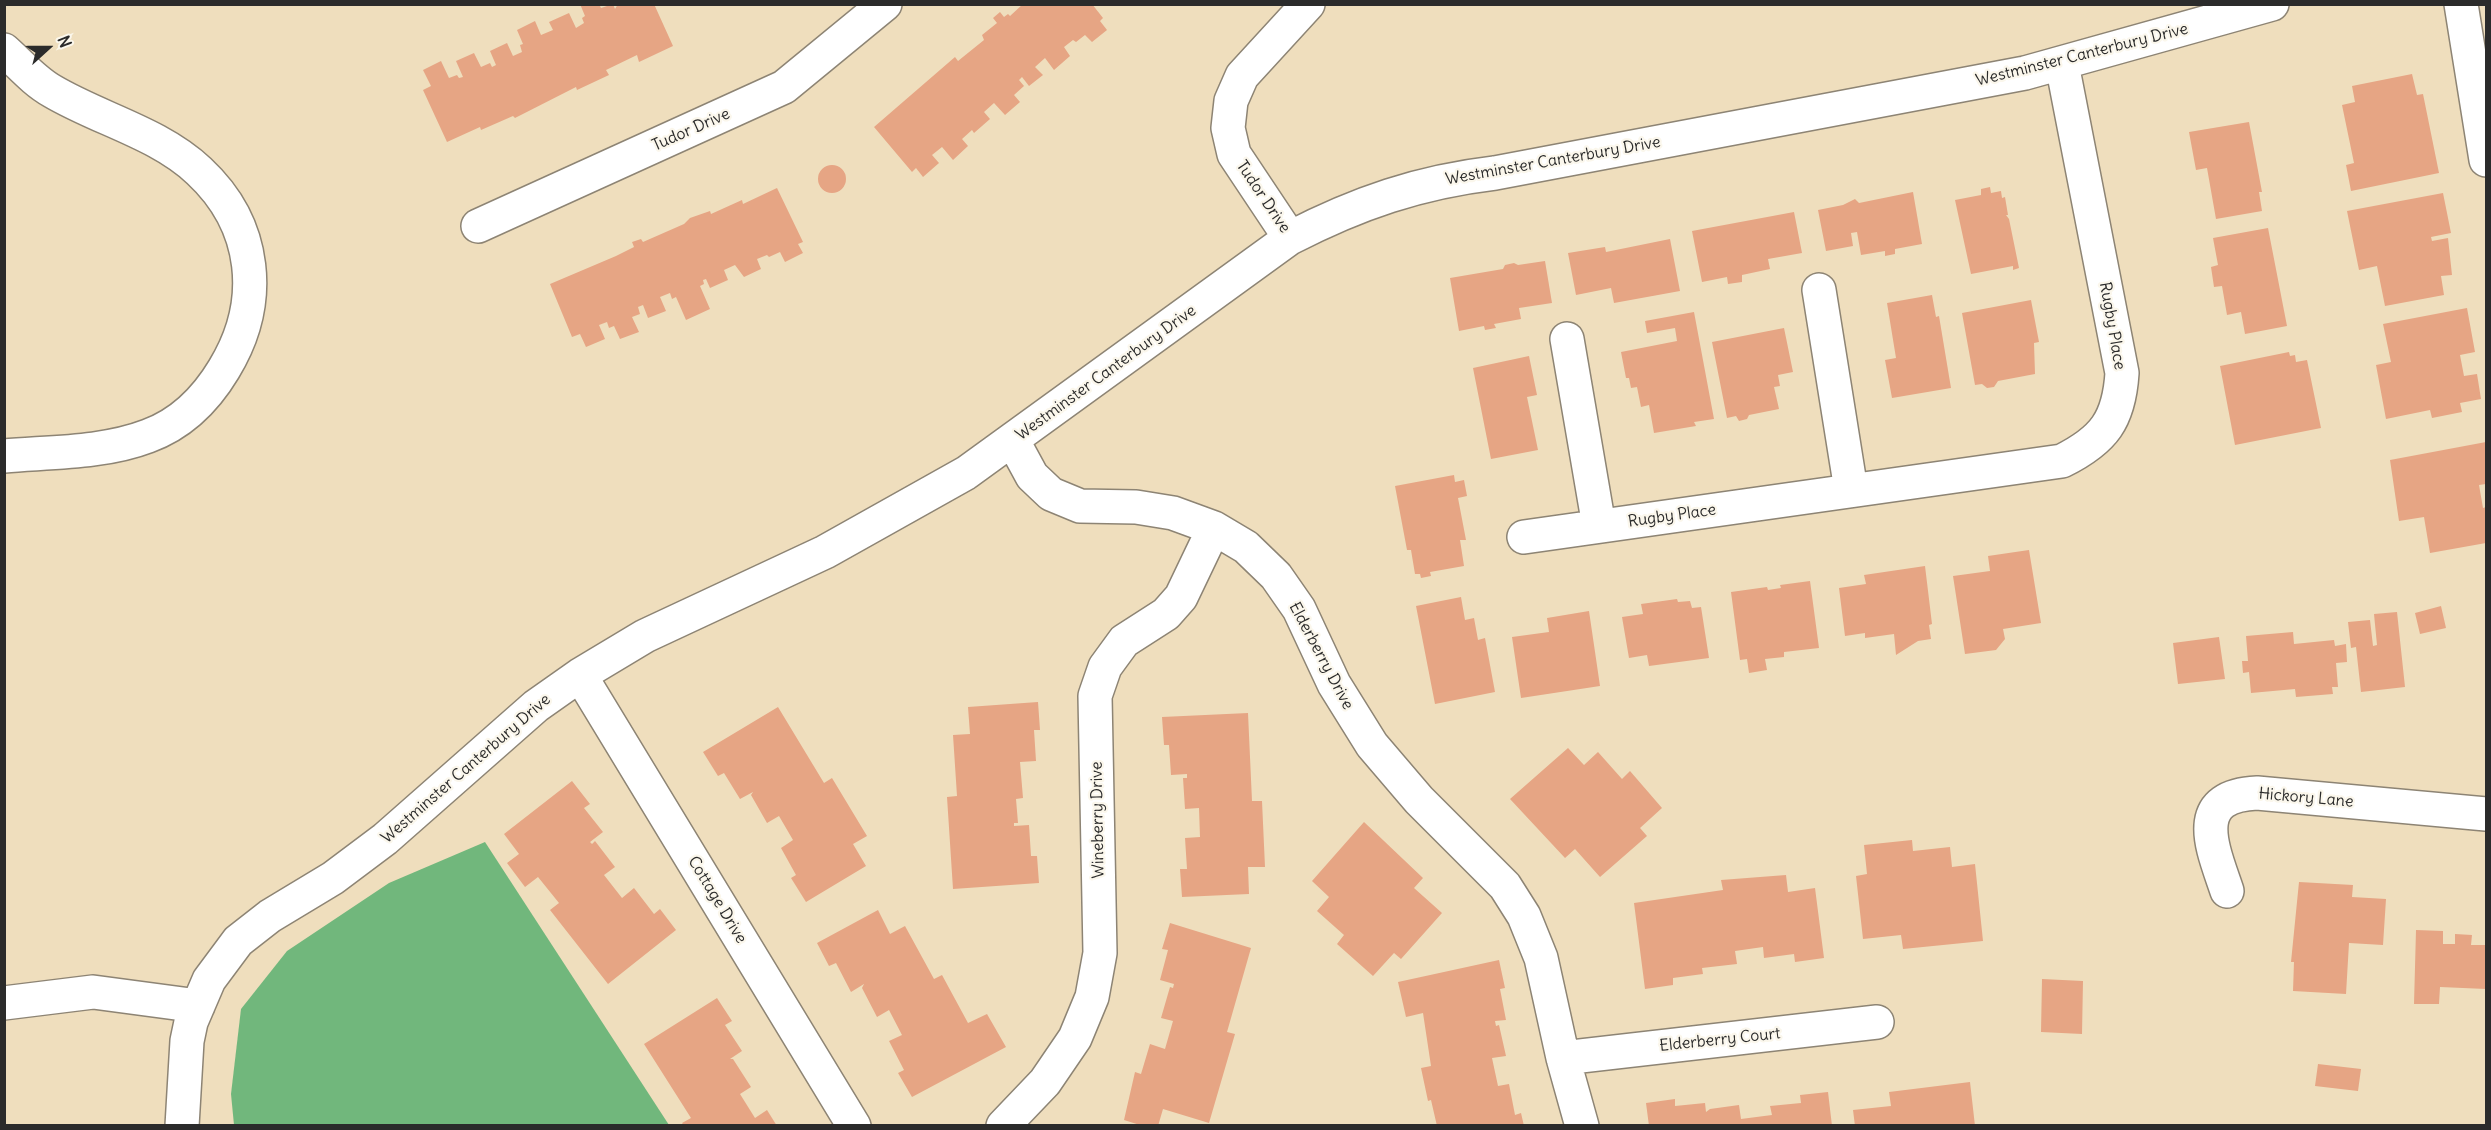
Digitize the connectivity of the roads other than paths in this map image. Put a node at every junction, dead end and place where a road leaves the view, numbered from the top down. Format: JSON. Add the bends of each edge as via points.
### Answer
{"nodes":[{"id":1,"x":885,"y":4,"type":"edge"},
{"id":2,"x":1308,"y":4,"type":"edge"},
{"id":3,"x":2272,"y":4,"type":"edge"},
{"id":4,"x":2461,"y":4,"type":"edge"},
{"id":5,"x":4,"y":50,"type":"edge"},
{"id":6,"x":2062,"y":64,"type":"junction"},
{"id":7,"x":2487,"y":160,"type":"edge"},
{"id":8,"x":478,"y":226,"type":"dead end"},
{"id":9,"x":1290,"y":238,"type":"junction"},
{"id":10,"x":1819,"y":290,"type":"dead end"},
{"id":11,"x":1567,"y":339,"type":"dead end"},
{"id":12,"x":1013,"y":441,"type":"junction"},
{"id":13,"x":4,"y":456,"type":"edge"},
{"id":14,"x":1851,"y":490,"type":"junction"},
{"id":15,"x":1599,"y":526,"type":"junction"},
{"id":16,"x":1214,"y":528,"type":"junction"},
{"id":17,"x":1524,"y":537,"type":"dead end"},
{"id":18,"x":580,"y":675,"type":"junction"},
{"id":19,"x":2487,"y":814,"type":"edge"},
{"id":20,"x":2228,"y":891,"type":"dead end"},
{"id":21,"x":4,"y":1003,"type":"edge"},
{"id":22,"x":198,"y":1006,"type":"junction"},
{"id":23,"x":1877,"y":1022,"type":"dead end"},
{"id":24,"x":1563,"y":1058,"type":"junction"},
{"id":25,"x":182,"y":1125,"type":"edge"},
{"id":26,"x":854,"y":1125,"type":"edge"},
{"id":27,"x":1003,"y":1125,"type":"edge"},
{"id":28,"x":1582,"y":1125,"type":"edge"}],
"edges":[{"from":1,"to":8,"type":"street","name":"Tudor Drive","via":[[784,87]]},
{"from":2,"to":9,"type":"street","name":"Tudor Drive","via":[[1242,76],[1231,101],[1228,128],[1234,154]]},
{"from":3,"to":6,"type":"street","name":"Westminster Canterbury Drive"},
{"from":4,"to":7,"type":"street"},
{"from":5,"to":13,"type":"street","via":[[51,91],[158,143],[198,170],[230,207],[247,254],[251,281],[249,308],[234,353],[206,397],[188,413],[149,436],[114,446]]},
{"from":6,"to":9,"type":"street","name":"Westminster Canterbury Drive","via":[[1456,178],[1394,192]]},
{"from":6,"to":14,"type":"street","name":"Rugby Place","via":[[2122,373],[2120,400],[2106,430],[2087,448],[2062,461]]},
{"from":9,"to":12,"type":"street","name":"Westminster Canterbury Drive"},
{"from":10,"to":14,"type":"street"},
{"from":11,"to":15,"type":"street"},
{"from":12,"to":16,"type":"street","name":"Elderberry Drive","via":[[1032,476],[1051,494],[1080,506],[1136,507],[1173,513]]},
{"from":12,"to":18,"type":"street","name":"Westminster Canterbury Drive","via":[[966,473],[825,552],[645,636]]},
{"from":14,"to":15,"type":"street","name":"Rugby Place"},
{"from":15,"to":17,"type":"street","name":"Rugby Place"},
{"from":16,"to":24,"type":"street","name":"Elderberry Drive","via":[[1246,547],[1276,576],[1299,609],[1334,684],[1372,745],[1419,801],[1505,886],[1524,916],[1541,958]]},
{"from":16,"to":27,"type":"street","name":"Wineberry Drive","via":[[1181,597],[1166,614],[1124,641],[1105,667],[1095,696],[1100,953],[1092,997],[1076,1038],[1045,1082]]},
{"from":18,"to":22,"type":"street","name":"Westminster Canterbury Drive","via":[[536,706],[385,839],[238,941],[209,980]]},
{"from":18,"to":26,"type":"street","name":"Cottage Drive"},
{"from":19,"to":20,"type":"street","name":"Hickory Lane","via":[[2238,794],[2225,800],[2212,819],[2210,838]]},
{"from":21,"to":22,"type":"street","via":[[93,992]]},
{"from":22,"to":25,"type":"street","name":"Westminster Canterbury Drive","via":[[187,1041]]},
{"from":23,"to":24,"type":"street","name":"Elderberry Court"},
{"from":24,"to":28,"type":"street","name":"Elderberry Drive"}]}
